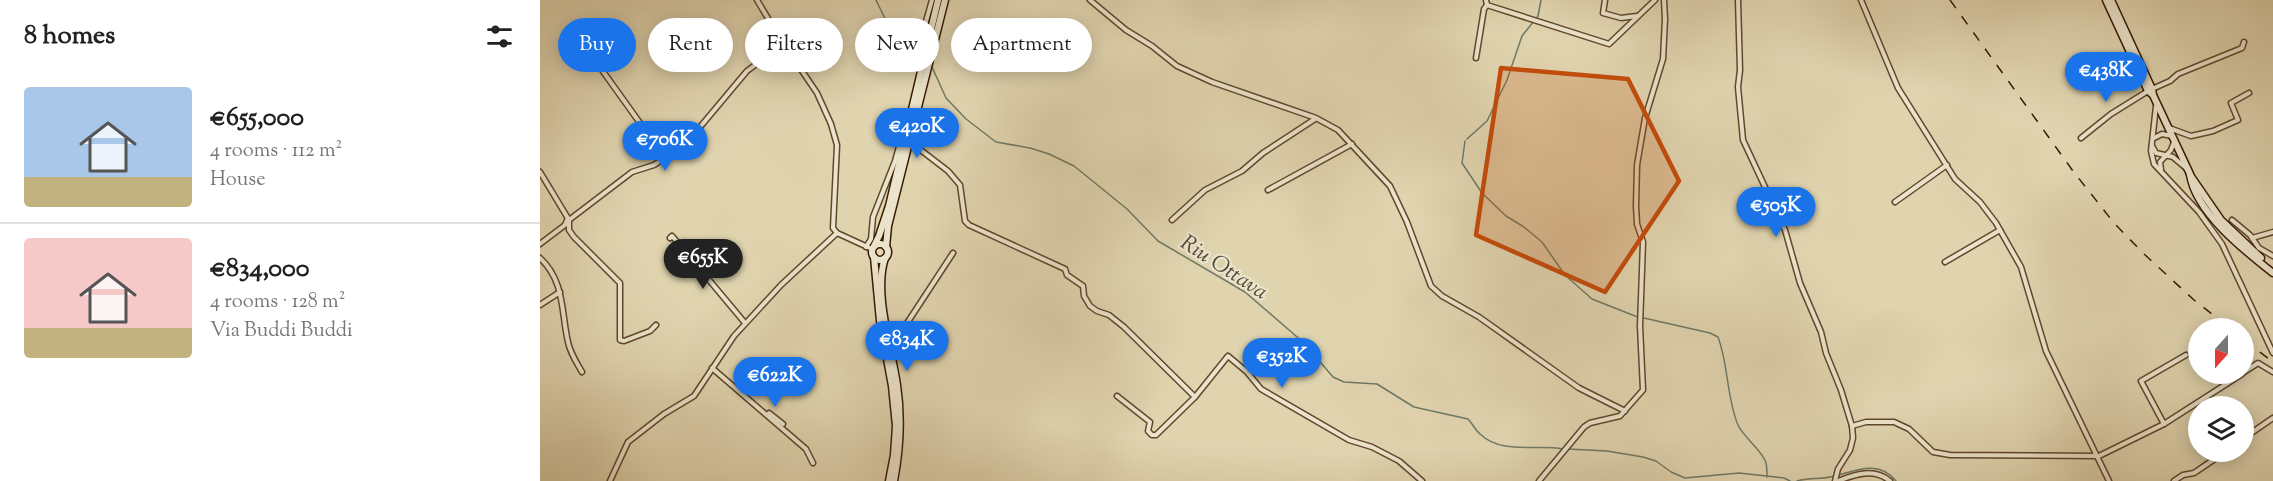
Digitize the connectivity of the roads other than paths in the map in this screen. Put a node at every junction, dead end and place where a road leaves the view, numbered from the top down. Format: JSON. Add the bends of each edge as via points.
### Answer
{"nodes":[{"id":1,"x":757,"y":0,"type":"edge"},
{"id":2,"x":932,"y":0,"type":"edge"},
{"id":3,"x":938,"y":0,"type":"edge"},
{"id":4,"x":945,"y":0,"type":"edge"},
{"id":5,"x":1090,"y":0,"type":"edge"},
{"id":6,"x":1605,"y":0,"type":"edge"},
{"id":7,"x":1655,"y":0,"type":"edge"},
{"id":8,"x":1664,"y":0,"type":"edge"},
{"id":9,"x":1738,"y":0,"type":"edge"},
{"id":10,"x":1861,"y":0,"type":"edge"},
{"id":11,"x":2106,"y":0,"type":"edge"},
{"id":12,"x":2111,"y":0,"type":"edge"},
{"id":13,"x":1486,"y":2,"type":"edge"},
{"id":14,"x":1638,"y":15,"type":"junction"},
{"id":15,"x":767,"y":18,"type":"edge"},
{"id":16,"x":927,"y":18,"type":"edge"},
{"id":17,"x":935,"y":18,"type":"edge"},
{"id":18,"x":939,"y":19,"type":"edge"},
{"id":19,"x":2244,"y":42,"type":"dead end"},
{"id":20,"x":1476,"y":58,"type":"dead end"},
{"id":21,"x":603,"y":72,"type":"edge"},
{"id":22,"x":746,"y":72,"type":"edge"},
{"id":23,"x":802,"y":72,"type":"edge"},
{"id":24,"x":923,"y":72,"type":"edge"},
{"id":25,"x":923,"y":72,"type":"edge"},
{"id":26,"x":2249,"y":93,"type":"dead end"},
{"id":27,"x":2152,"y":94,"type":"junction"},
{"id":28,"x":1316,"y":118,"type":"junction"},
{"id":29,"x":907,"y":127,"type":"junction"},
{"id":30,"x":2168,"y":127,"type":"junction"},
{"id":31,"x":2081,"y":138,"type":"dead end"},
{"id":32,"x":2153,"y":138,"type":"junction"},
{"id":33,"x":2173,"y":139,"type":"junction"},
{"id":34,"x":909,"y":141,"type":"junction"},
{"id":35,"x":1352,"y":144,"type":"junction"},
{"id":36,"x":2151,"y":145,"type":"junction"},
{"id":37,"x":2165,"y":154,"type":"junction"},
{"id":38,"x":665,"y":158,"type":"junction"},
{"id":39,"x":1947,"y":165,"type":"junction"},
{"id":40,"x":540,"y":172,"type":"edge"},
{"id":41,"x":2189,"y":172,"type":"junction"},
{"id":42,"x":890,"y":174,"type":"junction"},
{"id":43,"x":2162,"y":174,"type":"junction"},
{"id":44,"x":895,"y":180,"type":"junction"},
{"id":45,"x":1268,"y":190,"type":"dead end"},
{"id":46,"x":1895,"y":202,"type":"dead end"},
{"id":47,"x":568,"y":220,"type":"junction"},
{"id":48,"x":1172,"y":220,"type":"dead end"},
{"id":49,"x":2232,"y":220,"type":"dead end"},
{"id":50,"x":2000,"y":230,"type":"junction"},
{"id":51,"x":2273,"y":231,"type":"edge"},
{"id":52,"x":837,"y":233,"type":"junction"},
{"id":53,"x":670,"y":238,"type":"dead end"},
{"id":54,"x":2252,"y":238,"type":"junction"},
{"id":55,"x":540,"y":244,"type":"edge"},
{"id":56,"x":886,"y":247,"type":"junction"},
{"id":57,"x":871,"y":248,"type":"junction"},
{"id":58,"x":953,"y":253,"type":"dead end"},
{"id":59,"x":2273,"y":256,"type":"edge"},
{"id":60,"x":874,"y":257,"type":"junction"},
{"id":61,"x":540,"y":258,"type":"edge"},
{"id":62,"x":885,"y":258,"type":"junction"},
{"id":63,"x":1945,"y":262,"type":"dead end"},
{"id":64,"x":2273,"y":268,"type":"edge"},
{"id":65,"x":2273,"y":273,"type":"edge"},
{"id":66,"x":560,"y":292,"type":"junction"},
{"id":67,"x":540,"y":305,"type":"edge"},
{"id":68,"x":745,"y":323,"type":"junction"},
{"id":69,"x":656,"y":326,"type":"dead end"},
{"id":70,"x":889,"y":345,"type":"junction"},
{"id":71,"x":2273,"y":352,"type":"edge"},
{"id":72,"x":2186,"y":355,"type":"dead end"},
{"id":73,"x":2254,"y":366,"type":"edge"},
{"id":74,"x":713,"y":367,"type":"junction"},
{"id":75,"x":582,"y":372,"type":"dead end"},
{"id":76,"x":2273,"y":372,"type":"edge"},
{"id":77,"x":2226,"y":384,"type":"edge"},
{"id":78,"x":1117,"y":396,"type":"dead end"},
{"id":79,"x":1195,"y":397,"type":"junction"},
{"id":80,"x":1624,"y":411,"type":"junction"},
{"id":81,"x":2273,"y":418,"type":"edge"},
{"id":82,"x":783,"y":424,"type":"dead end"},
{"id":83,"x":2164,"y":424,"type":"junction"},
{"id":84,"x":1852,"y":426,"type":"junction"},
{"id":85,"x":2254,"y":431,"type":"edge"},
{"id":86,"x":2099,"y":456,"type":"junction"},
{"id":87,"x":2210,"y":462,"type":"edge"},
{"id":88,"x":813,"y":463,"type":"dead end"},
{"id":89,"x":1836,"y":478,"type":"edge"},
{"id":90,"x":610,"y":481,"type":"edge"},
{"id":91,"x":889,"y":481,"type":"edge"},
{"id":92,"x":894,"y":481,"type":"edge"},
{"id":93,"x":1422,"y":481,"type":"edge"},
{"id":94,"x":1539,"y":481,"type":"edge"},
{"id":95,"x":1890,"y":481,"type":"edge"},
{"id":96,"x":2109,"y":481,"type":"edge"},
{"id":97,"x":2174,"y":481,"type":"edge"}],
"edges":[{"from":1,"to":15,"type":"street"},
{"from":2,"to":16,"type":"street"},
{"from":3,"to":17,"type":"main road"},
{"from":4,"to":18,"type":"main road"},
{"from":5,"to":28,"type":"street","via":[[1177,66]]},
{"from":6,"to":14,"type":"street","via":[[1603,13],[1621,18]]},
{"from":7,"to":14,"type":"street"},
{"from":8,"to":80,"type":"street","via":[[1663,59],[1645,118],[1637,165],[1637,224],[1643,242],[1643,390]]},
{"from":9,"to":84,"type":"street","via":[[1738,87],[1743,140],[1785,230]]},
{"from":10,"to":39,"type":"street","via":[[1898,88]]},
{"from":11,"to":27,"type":"main road"},
{"from":12,"to":27,"type":"main road"},
{"from":13,"to":14,"type":"street","via":[[1609,44]]},
{"from":13,"to":20,"type":"street"},
{"from":19,"to":27,"type":"street","via":[[2242,48],[2178,74]]},
{"from":21,"to":38,"type":"street"},
{"from":22,"to":38,"type":"street","via":[[685,145]]},
{"from":23,"to":52,"type":"street","via":[[817,93],[836,140],[833,228]]},
{"from":24,"to":29,"type":"main road"},
{"from":25,"to":34,"type":"main road"},
{"from":26,"to":30,"type":"street","via":[[2231,103],[2238,120],[2213,131],[2191,136]]},
{"from":27,"to":30,"type":"main road"},
{"from":27,"to":31,"type":"street","via":[[2110,114]]},
{"from":27,"to":32,"type":"street"},
{"from":28,"to":35,"type":"street","via":[[1338,130]]},
{"from":28,"to":48,"type":"street","via":[[1242,171],[1205,190]]},
{"from":29,"to":42,"type":"street"},
{"from":29,"to":44,"type":"main road"},
{"from":30,"to":33,"type":"main road"},
{"from":32,"to":33,"type":"street","via":[[2160,134]]},
{"from":32,"to":36,"type":"street"},
{"from":33,"to":37,"type":"street"},
{"from":33,"to":41,"type":"main road"},
{"from":34,"to":56,"type":"main road","via":[[885,237]]},
{"from":34,"to":79,"type":"street","via":[[960,185],[965,221],[969,225],[1065,269],[1083,286],[1090,306],[1124,327]]},
{"from":35,"to":45,"type":"street"},
{"from":35,"to":80,"type":"street","via":[[1390,186],[1431,286],[1579,388]]},
{"from":36,"to":37,"type":"street","via":[[2156,153]]},
{"from":36,"to":43,"type":"street","via":[[2154,164]]},
{"from":37,"to":41,"type":"street"},
{"from":37,"to":43,"type":"street","via":[[2160,162]]},
{"from":38,"to":47,"type":"street","via":[[632,172]]},
{"from":39,"to":46,"type":"street"},
{"from":39,"to":50,"type":"street"},
{"from":40,"to":47,"type":"street"},
{"from":41,"to":64,"type":"main road","via":[[2221,220]]},
{"from":41,"to":65,"type":"main road","via":[[2194,188],[2216,223]]},
{"from":42,"to":44,"type":"street"},
{"from":42,"to":57,"type":"street","via":[[873,217]]},
{"from":43,"to":71,"type":"street","via":[[2199,212],[2222,244]]},
{"from":44,"to":57,"type":"main road","via":[[885,220]]},
{"from":47,"to":55,"type":"street"},
{"from":47,"to":69,"type":"street","via":[[574,237],[620,283],[620,340]]},
{"from":49,"to":54,"type":"street"},
{"from":50,"to":63,"type":"street"},
{"from":50,"to":86,"type":"street","via":[[2021,267],[2049,357]]},
{"from":51,"to":54,"type":"street"},
{"from":52,"to":57,"type":"street"},
{"from":52,"to":68,"type":"street"},
{"from":53,"to":68,"type":"street"},
{"from":54,"to":59,"type":"street","via":[[2259,248]]},
{"from":56,"to":57,"type":"main road","via":[[879,244]]},
{"from":56,"to":62,"type":"main road"},
{"from":57,"to":60,"type":"main road"},
{"from":58,"to":70,"type":"street"},
{"from":60,"to":62,"type":"main road"},
{"from":60,"to":91,"type":"main road","via":[[896,426]]},
{"from":61,"to":66,"type":"street"},
{"from":62,"to":70,"type":"main road","via":[[882,281]]},
{"from":66,"to":67,"type":"street"},
{"from":66,"to":75,"type":"street","via":[[568,345]]},
{"from":68,"to":74,"type":"street"},
{"from":70,"to":92,"type":"main road","via":[[901,426]]},
{"from":72,"to":83,"type":"street","via":[[2141,381]]},
{"from":73,"to":76,"type":"street","via":[[2258,363]]},
{"from":74,"to":82,"type":"street"},
{"from":74,"to":88,"type":"street","via":[[806,449]]},
{"from":74,"to":90,"type":"street","via":[[694,396],[628,442]]},
{"from":77,"to":83,"type":"street"},
{"from":78,"to":79,"type":"street","via":[[1150,422],[1148,430],[1152,435]]},
{"from":79,"to":93,"type":"street","via":[[1228,356],[1261,389],[1348,440],[1399,460]]},
{"from":80,"to":94,"type":"street","via":[[1620,416],[1590,423]]},
{"from":81,"to":85,"type":"street"},
{"from":83,"to":86,"type":"street"},
{"from":84,"to":86,"type":"street","via":[[1894,422],[1909,429],[1933,452],[1950,455]]},
{"from":84,"to":89,"type":"street","via":[[1850,450]]},
{"from":86,"to":96,"type":"street"},
{"from":87,"to":97,"type":"street"},
{"from":89,"to":95,"type":"street","via":[[1868,472]]}]}
